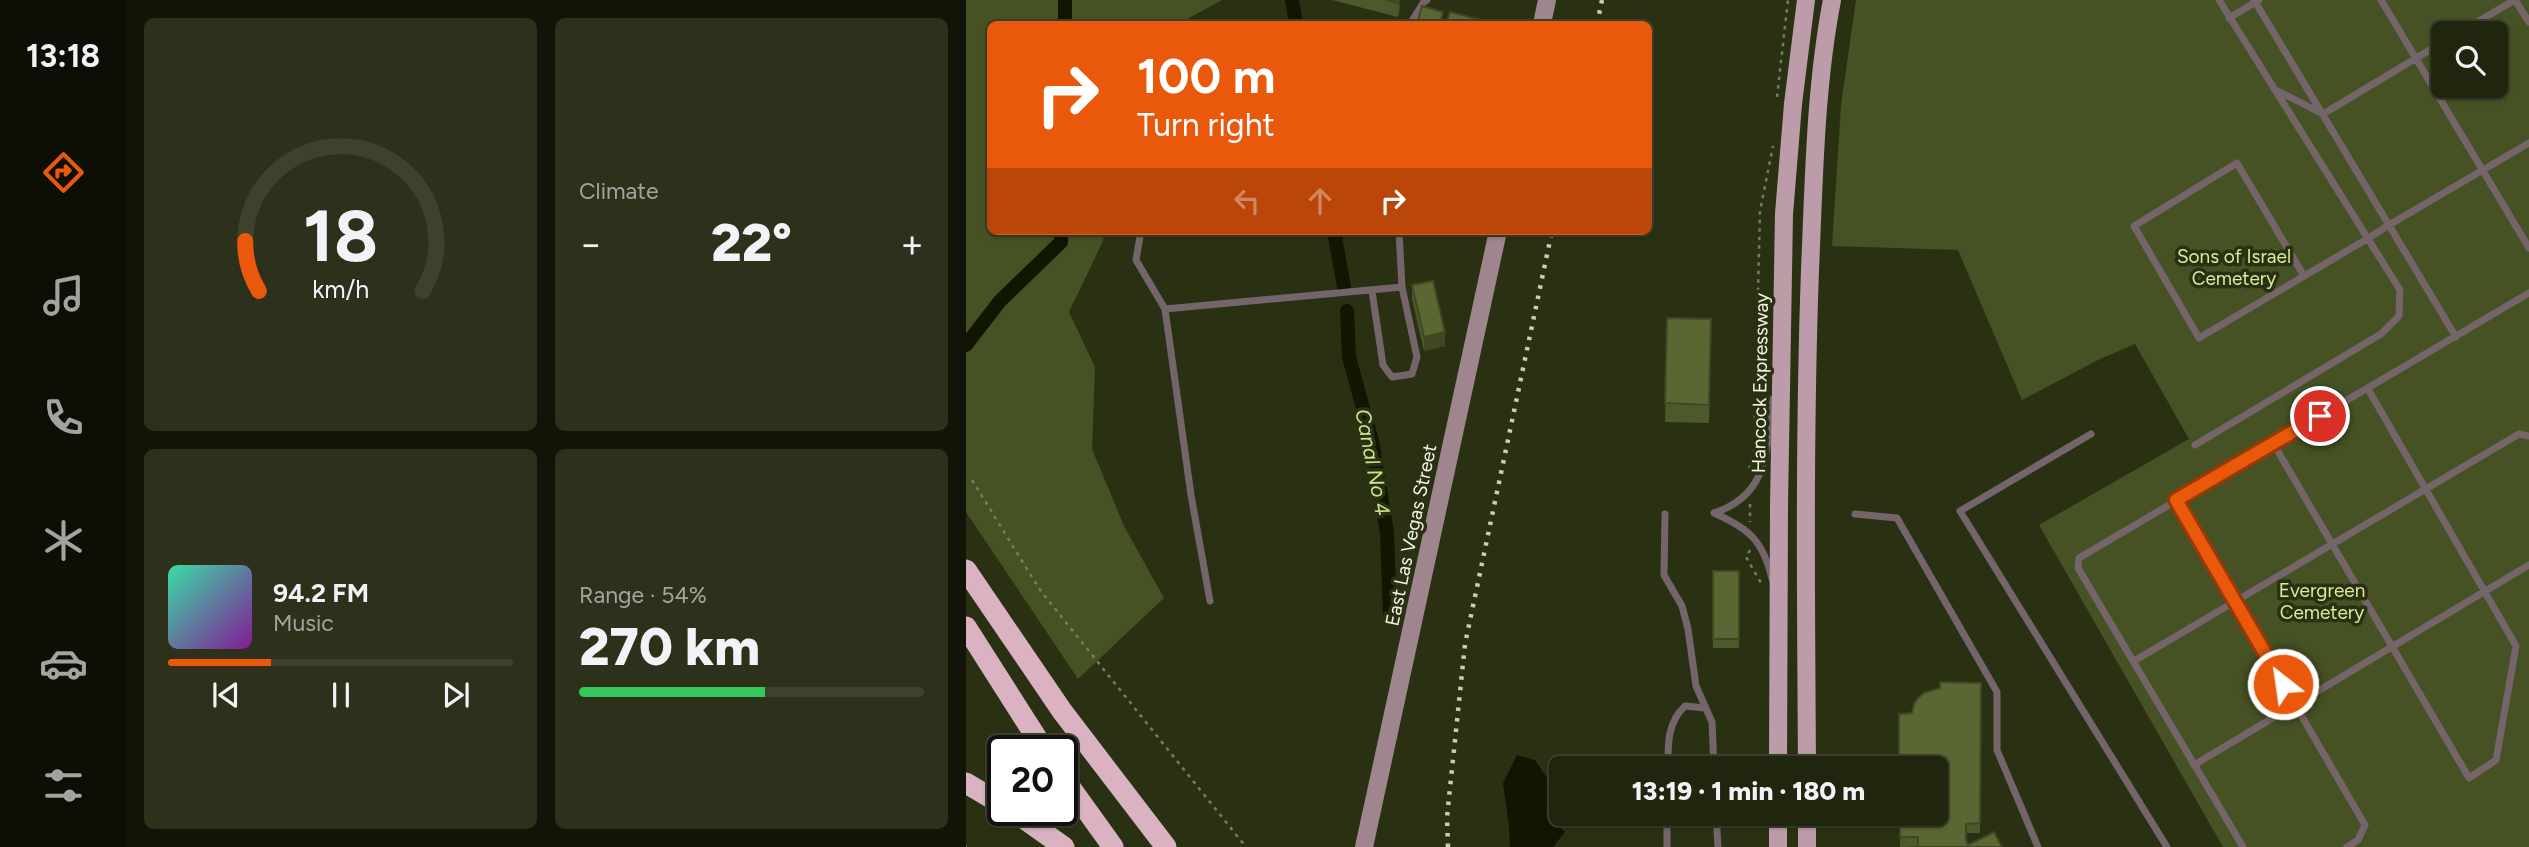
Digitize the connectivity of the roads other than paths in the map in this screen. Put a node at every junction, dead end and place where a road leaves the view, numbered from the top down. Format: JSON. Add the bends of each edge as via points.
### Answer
{"nodes":[{"id":1,"x":1427,"y":0,"type":"edge"},
{"id":2,"x":1547,"y":0,"type":"edge"},
{"id":3,"x":1806,"y":0,"type":"edge"},
{"id":4,"x":1832,"y":0,"type":"edge"},
{"id":5,"x":2219,"y":0,"type":"edge"},
{"id":6,"x":2381,"y":0,"type":"edge"},
{"id":7,"x":2515,"y":0,"type":"edge"},
{"id":8,"x":2257,"y":1,"type":"edge"},
{"id":9,"x":2230,"y":18,"type":"junction"},
{"id":10,"x":1412,"y":21,"type":"edge"},
{"id":11,"x":1543,"y":21,"type":"edge"},
{"id":12,"x":2479,"y":21,"type":"edge"},
{"id":13,"x":2529,"y":22,"type":"edge"},
{"id":14,"x":2431,"y":49,"type":"edge"},
{"id":15,"x":2416,"y":58,"type":"junction"},
{"id":16,"x":2274,"y":89,"type":"junction"},
{"id":17,"x":2323,"y":114,"type":"junction"},
{"id":18,"x":2529,"y":143,"type":"edge"},
{"id":19,"x":2483,"y":170,"type":"junction"},
{"id":20,"x":2389,"y":225,"type":"junction"},
{"id":21,"x":1140,"y":235,"type":"edge"},
{"id":22,"x":1399,"y":235,"type":"edge"},
{"id":23,"x":1497,"y":235,"type":"edge"},
{"id":24,"x":2367,"y":239,"type":"junction"},
{"id":25,"x":2529,"y":248,"type":"edge"},
{"id":26,"x":2304,"y":276,"type":"junction"},
{"id":27,"x":1402,"y":287,"type":"junction"},
{"id":28,"x":1372,"y":291,"type":"junction"},
{"id":29,"x":2529,"y":293,"type":"edge"},
{"id":30,"x":1165,"y":309,"type":"junction"},
{"id":31,"x":2456,"y":337,"type":"junction"},
{"id":32,"x":1782,"y":341,"type":"junction"},
{"id":33,"x":2368,"y":389,"type":"junction"},
{"id":34,"x":2091,"y":434,"type":"dead end"},
{"id":35,"x":2529,"y":436,"type":"edge"},
{"id":36,"x":2273,"y":443,"type":"junction"},
{"id":37,"x":2196,"y":445,"type":"dead end"},
{"id":38,"x":2426,"y":489,"type":"junction"},
{"id":39,"x":2176,"y":500,"type":"junction"},
{"id":40,"x":1665,"y":514,"type":"dead end"},
{"id":41,"x":1855,"y":514,"type":"dead end"},
{"id":42,"x":2332,"y":544,"type":"junction"},
{"id":43,"x":966,"y":559,"type":"edge"},
{"id":44,"x":2529,"y":565,"type":"edge"},
{"id":45,"x":966,"y":570,"type":"edge"},
{"id":46,"x":2485,"y":592,"type":"junction"},
{"id":47,"x":1210,"y":601,"type":"dead end"},
{"id":48,"x":2235,"y":601,"type":"junction"},
{"id":49,"x":1779,"y":613,"type":"junction"},
{"id":50,"x":966,"y":627,"type":"edge"},
{"id":51,"x":2392,"y":647,"type":"junction"},
{"id":52,"x":1019,"y":648,"type":"junction"},
{"id":53,"x":2134,"y":662,"type":"junction"},
{"id":54,"x":2295,"y":704,"type":"junction"},
{"id":55,"x":1705,"y":708,"type":"junction"},
{"id":56,"x":1035,"y":735,"type":"edge"},
{"id":57,"x":1668,"y":756,"type":"edge"},
{"id":58,"x":1713,"y":756,"type":"edge"},
{"id":59,"x":1778,"y":756,"type":"edge"},
{"id":60,"x":1807,"y":756,"type":"edge"},
{"id":61,"x":2194,"y":765,"type":"junction"},
{"id":62,"x":966,"y":783,"type":"edge"},
{"id":63,"x":987,"y":795,"type":"edge"},
{"id":64,"x":1078,"y":798,"type":"edge"},
{"id":65,"x":1034,"y":826,"type":"edge"},
{"id":66,"x":1667,"y":826,"type":"edge"},
{"id":67,"x":1717,"y":826,"type":"edge"},
{"id":68,"x":1778,"y":826,"type":"edge"},
{"id":69,"x":1807,"y":826,"type":"edge"},
{"id":70,"x":1064,"y":847,"type":"edge"},
{"id":71,"x":1113,"y":847,"type":"edge"},
{"id":72,"x":1166,"y":847,"type":"edge"},
{"id":73,"x":1364,"y":847,"type":"edge"},
{"id":74,"x":1667,"y":847,"type":"edge"},
{"id":75,"x":1718,"y":847,"type":"edge"},
{"id":76,"x":1778,"y":847,"type":"edge"},
{"id":77,"x":1807,"y":847,"type":"edge"},
{"id":78,"x":2038,"y":847,"type":"edge"},
{"id":79,"x":2167,"y":847,"type":"edge"},
{"id":80,"x":2243,"y":847,"type":"edge"},
{"id":81,"x":2347,"y":847,"type":"edge"}],
"edges":[{"from":1,"to":10,"type":"lane"},
{"from":2,"to":11,"type":"street"},
{"from":3,"to":32,"type":"main road","name":"Hancock Expressway","via":[[1784,214]]},
{"from":4,"to":60,"type":"main road","via":[[1818,107],[1808,332]]},
{"from":5,"to":9,"type":"lane"},
{"from":6,"to":15,"type":"lane"},
{"from":7,"to":12,"type":"lane"},
{"from":7,"to":13,"type":"lane"},
{"from":8,"to":9,"type":"lane"},
{"from":8,"to":17,"type":"lane"},
{"from":9,"to":16,"type":"lane"},
{"from":14,"to":15,"type":"lane"},
{"from":15,"to":17,"type":"lane"},
{"from":15,"to":19,"type":"lane"},
{"from":16,"to":17,"type":"lane"},
{"from":16,"to":24,"type":"lane"},
{"from":17,"to":20,"type":"lane"},
{"from":18,"to":19,"type":"lane"},
{"from":19,"to":20,"type":"lane"},
{"from":19,"to":25,"type":"lane"},
{"from":20,"to":24,"type":"lane"},
{"from":20,"to":31,"type":"lane"},
{"from":21,"to":30,"type":"lane","via":[[1136,260]]},
{"from":22,"to":27,"type":"lane"},
{"from":23,"to":73,"type":"street","name":"East Las Vegas Street"},
{"from":24,"to":26,"type":"lane"},
{"from":24,"to":37,"type":"lane","via":[[2400,290],[2399,316],[2381,334]]},
{"from":26,"to":26,"type":"lane","via":[[2199,338],[2134,226],[2237,163]]},
{"from":27,"to":28,"type":"lane"},
{"from":27,"to":28,"type":"lane","via":[[1417,357],[1412,374],[1392,377],[1383,365]]},
{"from":28,"to":30,"type":"lane"},
{"from":29,"to":31,"type":"lane"},
{"from":30,"to":47,"type":"lane"},
{"from":31,"to":33,"type":"lane"},
{"from":32,"to":49,"type":"main road","name":"Hancock Expressway"},
{"from":32,"to":49,"type":"lane","via":[[1761,474],[1750,493],[1714,513],[1758,541]]},
{"from":33,"to":36,"type":"lane"},
{"from":33,"to":38,"type":"lane"},
{"from":34,"to":79,"type":"lane","via":[[1961,512]]},
{"from":35,"to":38,"type":"lane","via":[[2519,434]]},
{"from":36,"to":39,"type":"lane"},
{"from":36,"to":42,"type":"lane"},
{"from":38,"to":42,"type":"lane"},
{"from":38,"to":46,"type":"lane"},
{"from":39,"to":48,"type":"lane"},
{"from":39,"to":53,"type":"lane","via":[[2079,558],[2078,568]]},
{"from":40,"to":55,"type":"lane","via":[[1664,575],[1682,606],[1696,686]]},
{"from":41,"to":78,"type":"lane","via":[[1897,518],[1997,692],[1997,750]]},
{"from":42,"to":48,"type":"lane"},
{"from":42,"to":51,"type":"lane"},
{"from":43,"to":52,"type":"highway"},
{"from":44,"to":46,"type":"lane"},
{"from":45,"to":52,"type":"highway"},
{"from":46,"to":51,"type":"lane"},
{"from":46,"to":51,"type":"lane","via":[[2516,646],[2496,760],[2469,778]]},
{"from":48,"to":53,"type":"lane"},
{"from":48,"to":54,"type":"lane"},
{"from":49,"to":59,"type":"main road","name":"Hancock Expressway"},
{"from":50,"to":56,"type":"highway"},
{"from":51,"to":54,"type":"lane"},
{"from":52,"to":72,"type":"highway","via":[[1104,769]]},
{"from":53,"to":61,"type":"lane"},
{"from":54,"to":61,"type":"lane"},
{"from":54,"to":81,"type":"lane","via":[[2365,825],[2358,840]]},
{"from":55,"to":57,"type":"lane","via":[[1685,706],[1674,716]]},
{"from":55,"to":58,"type":"lane","via":[[1712,722]]},
{"from":61,"to":80,"type":"lane"},
{"from":62,"to":63,"type":"highway"},
{"from":64,"to":71,"type":"highway"},
{"from":65,"to":70,"type":"highway"},
{"from":66,"to":74,"type":"lane"},
{"from":67,"to":75,"type":"lane"},
{"from":68,"to":76,"type":"main road"},
{"from":69,"to":77,"type":"main road"}]}
